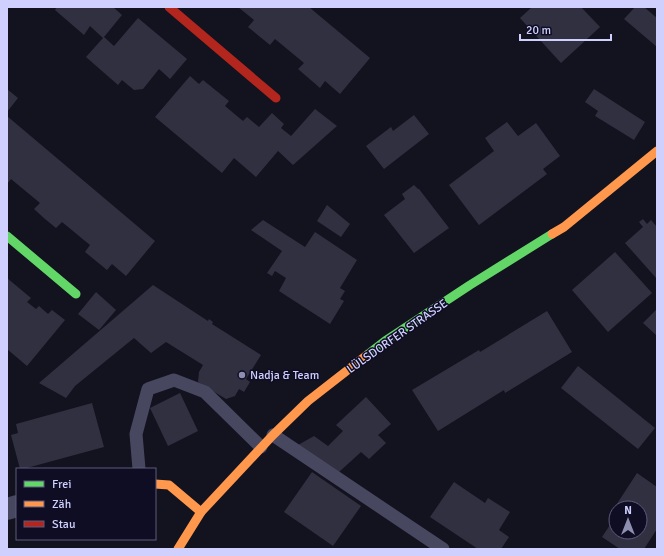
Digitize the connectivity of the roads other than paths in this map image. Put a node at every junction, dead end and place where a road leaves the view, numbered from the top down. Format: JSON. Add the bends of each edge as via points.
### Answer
{"nodes":[{"id":1,"x":169,"y":7,"type":"edge"},
{"id":2,"x":276,"y":98,"type":"dead end"},
{"id":3,"x":657,"y":150,"type":"edge"},
{"id":4,"x":7,"y":236,"type":"edge"},
{"id":5,"x":76,"y":294,"type":"dead end"},
{"id":6,"x":273,"y":435,"type":"junction"},
{"id":7,"x":261,"y":447,"type":"junction"},
{"id":8,"x":139,"y":468,"type":"edge"},
{"id":9,"x":156,"y":484,"type":"edge"},
{"id":10,"x":201,"y":512,"type":"junction"},
{"id":11,"x":178,"y":549,"type":"edge"},
{"id":12,"x":443,"y":549,"type":"edge"}],
"edges":[{"from":1,"to":2,"type":"street"},
{"from":3,"to":6,"type":"street","name":"LÜLSDORFER STRASSE","via":[[564,227],[386,341],[308,401]]},
{"from":4,"to":5,"type":"street"},
{"from":6,"to":7,"type":"street","name":"LÜLSDORFER STRASSE"},
{"from":6,"to":12,"type":"lane"},
{"from":7,"to":8,"type":"lane","via":[[205,392],[174,380],[148,389],[136,434]]},
{"from":7,"to":10,"type":"street","name":"LÜLSDORFER STRASSE"},
{"from":9,"to":10,"type":"street","via":[[169,485]]},
{"from":10,"to":11,"type":"street","name":"LÜLSDORFER STRASSE"}]}
